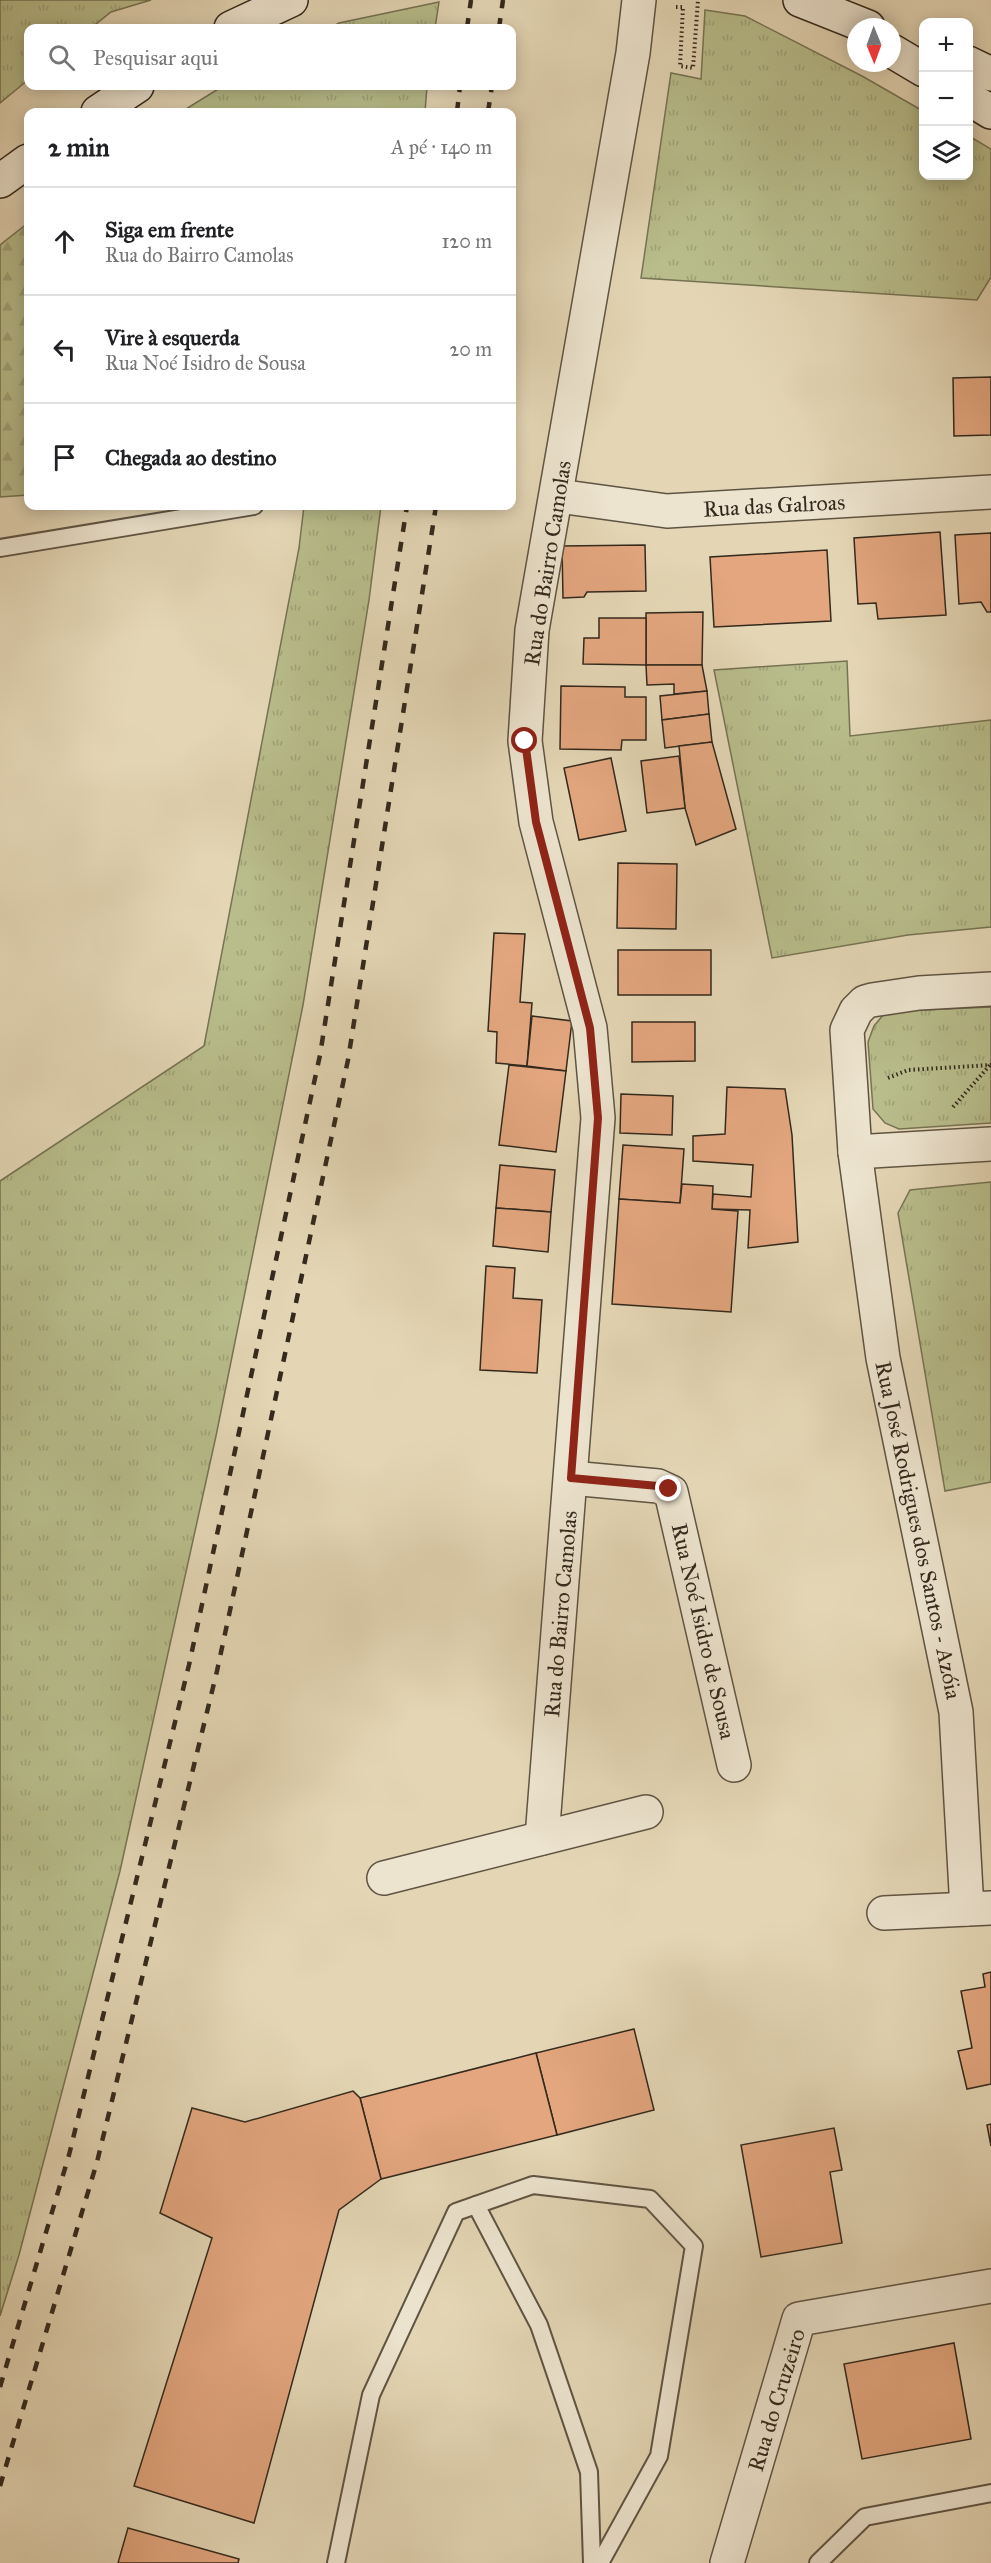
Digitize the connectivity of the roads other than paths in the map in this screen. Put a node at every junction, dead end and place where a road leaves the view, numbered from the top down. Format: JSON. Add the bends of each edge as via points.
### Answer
{"nodes":[{"id":1,"x":291,"y":0,"type":"edge"},
{"id":2,"x":800,"y":0,"type":"edge"},
{"id":3,"x":639,"y":2,"type":"edge"},
{"id":4,"x":844,"y":21,"type":"edge"},
{"id":5,"x":240,"y":24,"type":"edge"},
{"id":6,"x":901,"y":38,"type":"edge"},
{"id":7,"x":919,"y":45,"type":"edge"},
{"id":8,"x":901,"y":56,"type":"edge"},
{"id":9,"x":973,"y":65,"type":"edge"},
{"id":10,"x":919,"y":67,"type":"edge"},
{"id":11,"x":991,"y":74,"type":"edge"},
{"id":12,"x":131,"y":90,"type":"edge"},
{"id":13,"x":973,"y":101,"type":"edge"},
{"id":14,"x":104,"y":108,"type":"edge"},
{"id":15,"x":991,"y":112,"type":"edge"},
{"id":16,"x":24,"y":164,"type":"edge"},
{"id":17,"x":0,"y":181,"type":"edge"},
{"id":18,"x":991,"y":492,"type":"edge"},
{"id":19,"x":558,"y":496,"type":"junction"},
{"id":20,"x":230,"y":510,"type":"edge"},
{"id":21,"x":0,"y":548,"type":"edge"},
{"id":22,"x":991,"y":989,"type":"edge"},
{"id":23,"x":991,"y":1144,"type":"edge"},
{"id":24,"x":855,"y":1152,"type":"junction"},
{"id":25,"x":571,"y":1478,"type":"junction"},
{"id":26,"x":734,"y":1765,"type":"dead end"},
{"id":27,"x":646,"y":1812,"type":"dead end"},
{"id":28,"x":542,"y":1838,"type":"junction"},
{"id":29,"x":384,"y":1878,"type":"dead end"},
{"id":30,"x":979,"y":1909,"type":"edge"},
{"id":31,"x":884,"y":1913,"type":"dead end"},
{"id":32,"x":476,"y":2205,"type":"junction"},
{"id":33,"x":991,"y":2286,"type":"edge"},
{"id":34,"x":991,"y":2493,"type":"edge"},
{"id":35,"x":336,"y":2563,"type":"edge"},
{"id":36,"x":592,"y":2563,"type":"edge"},
{"id":37,"x":600,"y":2563,"type":"edge"},
{"id":38,"x":727,"y":2563,"type":"edge"},
{"id":39,"x":818,"y":2563,"type":"edge"}],
"edges":[{"from":1,"to":5,"type":"street"},
{"from":2,"to":4,"type":"street"},
{"from":3,"to":19,"type":"street","name":"Rua do Bairro Camolas"},
{"from":6,"to":7,"type":"street"},
{"from":8,"to":10,"type":"street"},
{"from":9,"to":11,"type":"street"},
{"from":12,"to":14,"type":"street"},
{"from":13,"to":15,"type":"street"},
{"from":16,"to":17,"type":"street"},
{"from":18,"to":19,"type":"street","name":"Rua das Galroas","via":[[673,511]]},
{"from":19,"to":25,"type":"street","name":"Rua do Bairro Camolas","via":[[532,630],[525,741],[536,822],[590,1028],[598,1118]]},
{"from":20,"to":21,"type":"lane"},
{"from":22,"to":24,"type":"street","name":"Rua José Rodrigues dos Santos - Azóia","via":[[872,1000],[856,1011],[848,1030]]},
{"from":23,"to":24,"type":"street"},
{"from":24,"to":30,"type":"street","name":"Rua José Rodrigues dos Santos - Azóia","via":[[884,1358],[956,1712]]},
{"from":25,"to":26,"type":"street","name":"Rua Noé Isidro de Sousa","via":[[658,1486],[671,1492]]},
{"from":25,"to":28,"type":"street","name":"Rua do Bairro Camolas"},
{"from":27,"to":28,"type":"street"},
{"from":28,"to":29,"type":"street"},
{"from":30,"to":31,"type":"street"},
{"from":32,"to":35,"type":"lane","via":[[456,2212],[371,2395]]},
{"from":32,"to":36,"type":"lane","via":[[540,2325],[589,2472]]},
{"from":32,"to":37,"type":"lane","via":[[533,2185],[650,2199],[694,2246],[659,2456]]},
{"from":33,"to":38,"type":"street","name":"Rua do Cruzeiro","via":[[799,2319]]},
{"from":34,"to":39,"type":"lane","via":[[865,2517]]}]}
